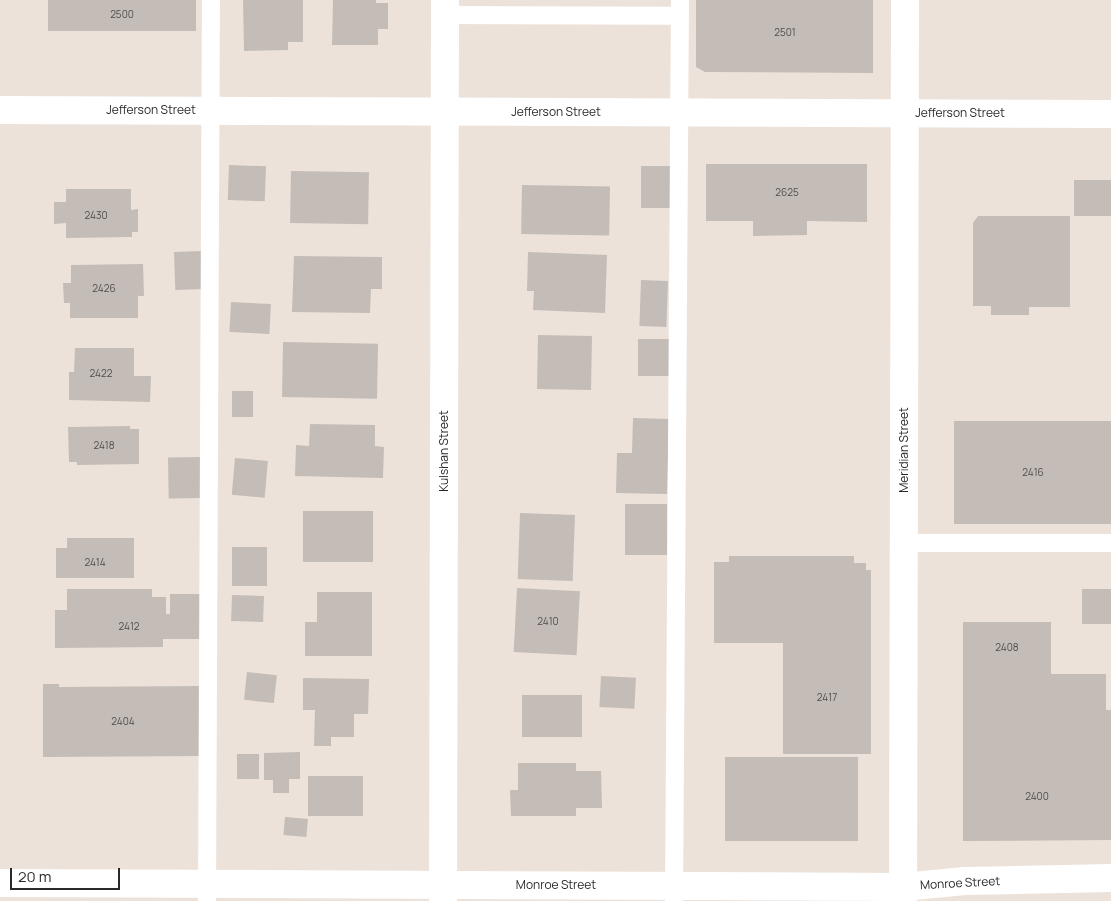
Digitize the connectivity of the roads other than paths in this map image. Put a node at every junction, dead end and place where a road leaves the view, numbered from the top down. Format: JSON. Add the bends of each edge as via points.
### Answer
{"nodes":[{"id":1,"x":211,"y":0,"type":"edge"},
{"id":2,"x":905,"y":0,"type":"edge"},
{"id":3,"x":445,"y":7,"type":"edge"},
{"id":4,"x":680,"y":8,"type":"edge"},
{"id":5,"x":0,"y":110,"type":"edge"},
{"id":6,"x":210,"y":110,"type":"junction"},
{"id":7,"x":445,"y":112,"type":"junction"},
{"id":8,"x":679,"y":112,"type":"junction"},
{"id":9,"x":905,"y":113,"type":"junction"},
{"id":10,"x":1111,"y":114,"type":"edge"},
{"id":11,"x":904,"y":543,"type":"junction"},
{"id":12,"x":1111,"y":543,"type":"edge"},
{"id":13,"x":1111,"y":878,"type":"edge"},
{"id":14,"x":0,"y":883,"type":"edge"},
{"id":15,"x":207,"y":893,"type":"edge"},
{"id":16,"x":443,"y":893,"type":"edge"},
{"id":17,"x":674,"y":894,"type":"edge"},
{"id":18,"x":903,"y":894,"type":"edge"}],
"edges":[{"from":1,"to":6,"type":"lane"},
{"from":2,"to":9,"type":"street","name":"Meridian Street"},
{"from":3,"to":4,"type":"lane"},
{"from":3,"to":7,"type":"street","name":"Kulshan Street"},
{"from":4,"to":8,"type":"lane"},
{"from":5,"to":6,"type":"street","name":"Jefferson Street"},
{"from":6,"to":7,"type":"street","name":"Jefferson Street"},
{"from":6,"to":15,"type":"lane"},
{"from":7,"to":8,"type":"street","name":"Jefferson Street"},
{"from":7,"to":16,"type":"street","name":"Kulshan Street"},
{"from":8,"to":9,"type":"street","name":"Jefferson Street"},
{"from":8,"to":17,"type":"lane"},
{"from":9,"to":10,"type":"street","name":"Jefferson Street"},
{"from":9,"to":11,"type":"street","name":"Meridian Street"},
{"from":11,"to":12,"type":"lane"},
{"from":11,"to":18,"type":"street","name":"Meridian Street"},
{"from":13,"to":18,"type":"street","name":"Monroe Street","via":[[965,881]]},
{"from":14,"to":15,"type":"street","name":"Monroe Street"},
{"from":15,"to":16,"type":"street","name":"Monroe Street"},
{"from":16,"to":17,"type":"street","name":"Monroe Street"},
{"from":17,"to":18,"type":"street","name":"Monroe Street"}]}
